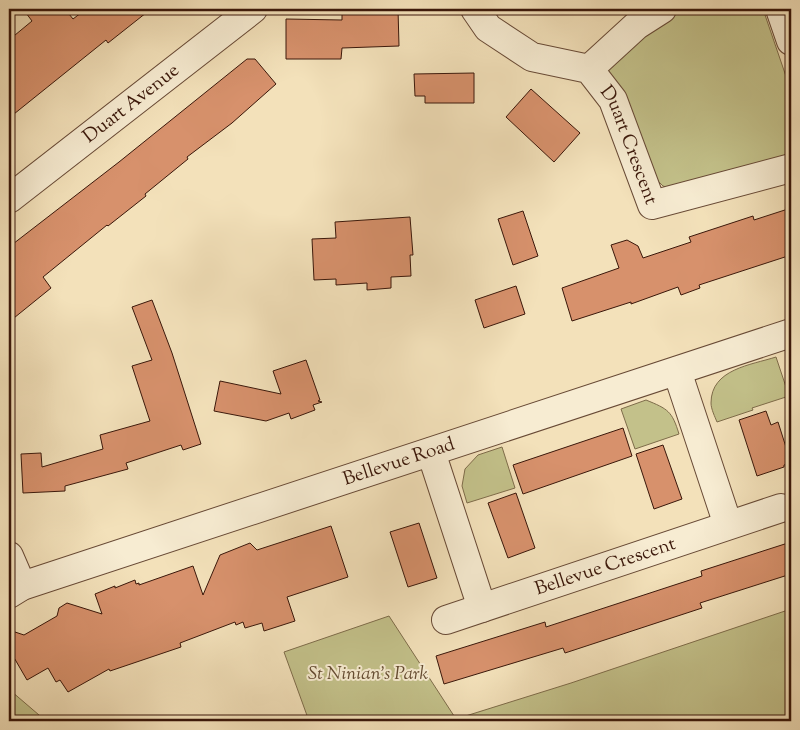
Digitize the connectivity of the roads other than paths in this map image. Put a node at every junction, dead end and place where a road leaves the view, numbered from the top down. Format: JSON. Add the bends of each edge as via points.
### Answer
{"nodes":[{"id":1,"x":253,"y":9,"type":"edge"},
{"id":2,"x":475,"y":9,"type":"edge"},
{"id":3,"x":662,"y":9,"type":"edge"},
{"id":4,"x":780,"y":9,"type":"edge"},
{"id":5,"x":791,"y":41,"type":"edge"},
{"id":6,"x":589,"y":69,"type":"junction"},
{"id":7,"x":791,"y":168,"type":"edge"},
{"id":8,"x":9,"y":199,"type":"edge"},
{"id":9,"x":791,"y":333,"type":"edge"},
{"id":10,"x":677,"y":371,"type":"junction"},
{"id":11,"x":431,"y":452,"type":"junction"},
{"id":12,"x":781,"y":508,"type":"dead end"},
{"id":13,"x":728,"y":525,"type":"junction"},
{"id":14,"x":9,"y":556,"type":"edge"},
{"id":15,"x":15,"y":590,"type":"edge"},
{"id":16,"x":482,"y":608,"type":"junction"},
{"id":17,"x":446,"y":620,"type":"dead end"}],
"edges":[{"from":1,"to":8,"type":"street","name":"Duart Avenue"},
{"from":2,"to":6,"type":"street","name":"Duart Crescent","via":[[488,28],[532,57]]},
{"from":3,"to":6,"type":"street","name":"Duart Crescent","via":[[637,25]]},
{"from":4,"to":5,"type":"street"},
{"from":6,"to":7,"type":"street","name":"Duart Crescent","via":[[614,100],[652,205]]},
{"from":9,"to":10,"type":"street","name":"Bellevue Road"},
{"from":10,"to":11,"type":"street","name":"Bellevue Road"},
{"from":10,"to":13,"type":"street"},
{"from":11,"to":15,"type":"street","name":"Bellevue Road"},
{"from":11,"to":16,"type":"street"},
{"from":12,"to":13,"type":"street","name":"Bellevue Crescent"},
{"from":13,"to":16,"type":"street","name":"Bellevue Crescent"},
{"from":14,"to":15,"type":"street"},
{"from":16,"to":17,"type":"street","name":"Bellevue Crescent"}]}
